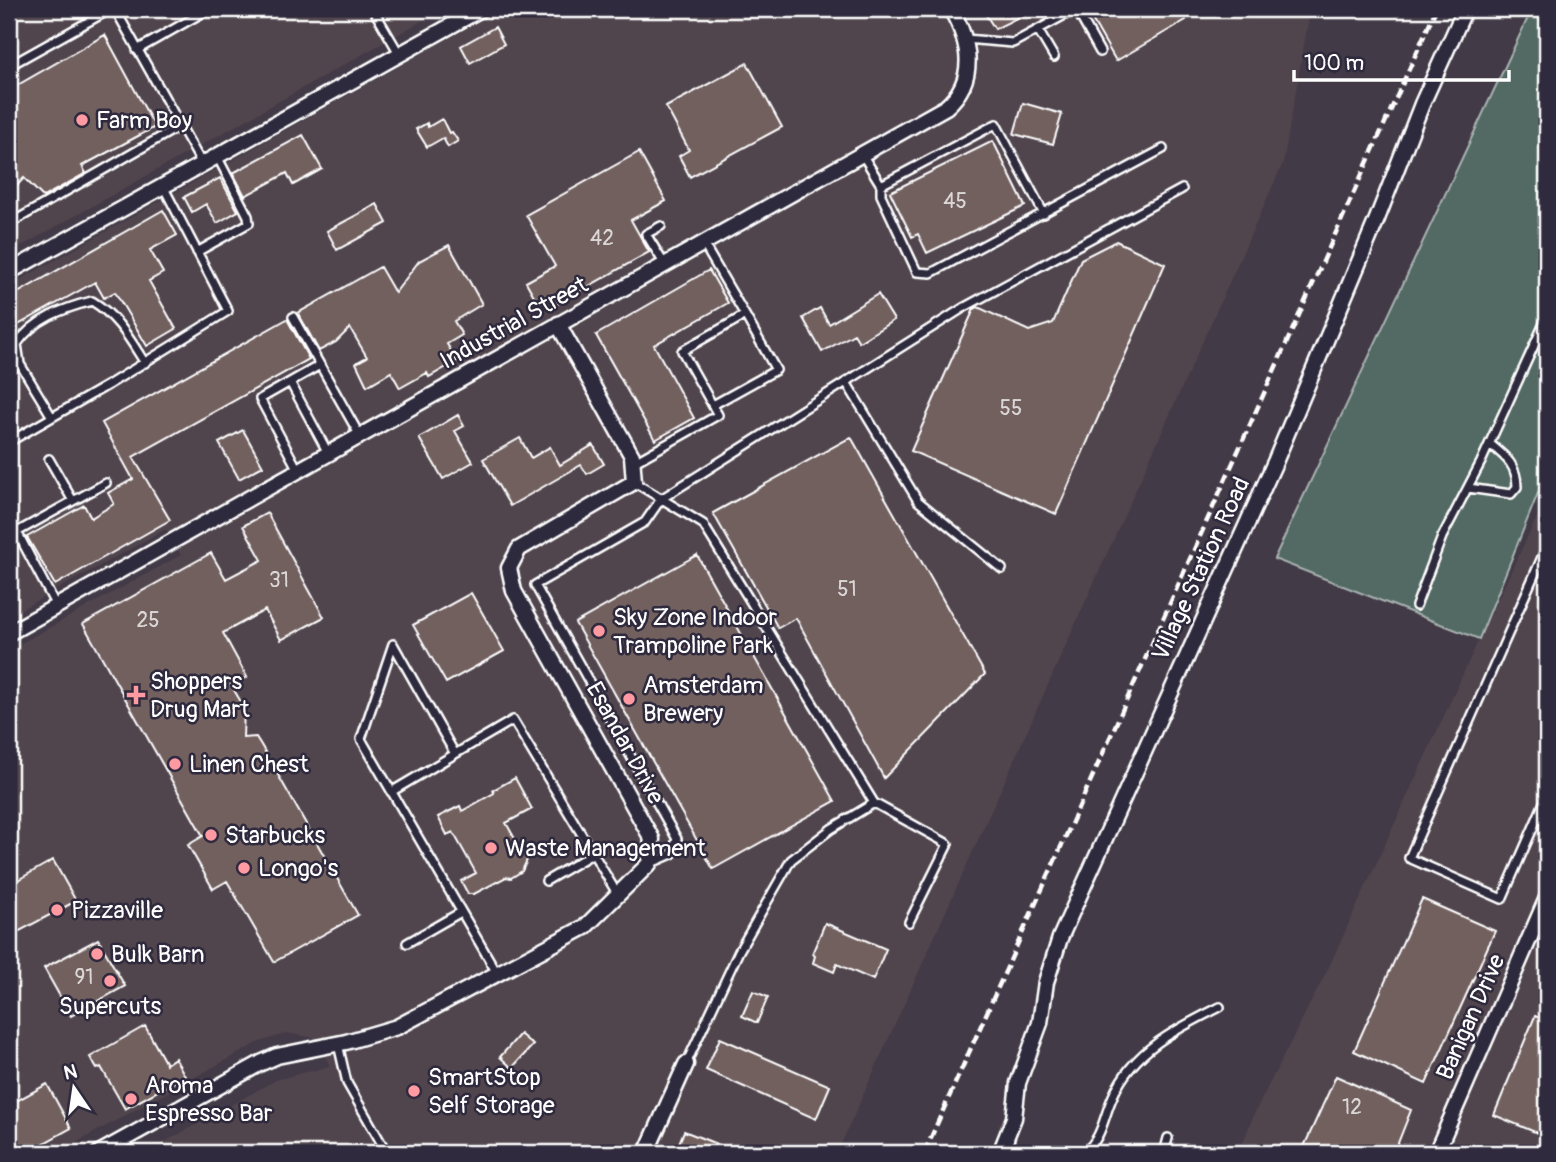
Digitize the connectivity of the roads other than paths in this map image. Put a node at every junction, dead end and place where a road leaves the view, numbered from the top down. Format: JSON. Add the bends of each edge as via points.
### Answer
{"nodes":[{"id":1,"x":113,"y":9,"type":"edge"},
{"id":2,"x":209,"y":9,"type":"edge"},
{"id":3,"x":373,"y":9,"type":"edge"},
{"id":4,"x":481,"y":9,"type":"edge"},
{"id":5,"x":951,"y":9,"type":"edge"},
{"id":6,"x":1465,"y":9,"type":"edge"},
{"id":7,"x":1038,"y":30,"type":"junction"},
{"id":8,"x":965,"y":39,"type":"junction"},
{"id":9,"x":137,"y":50,"type":"junction"},
{"id":10,"x":1100,"y":52,"type":"dead end"},
{"id":11,"x":400,"y":55,"type":"junction"},
{"id":12,"x":1054,"y":57,"type":"dead end"},
{"id":13,"x":9,"y":66,"type":"edge"},
{"id":14,"x":180,"y":126,"type":"junction"},
{"id":15,"x":1163,"y":149,"type":"dead end"},
{"id":16,"x":862,"y":154,"type":"junction"},
{"id":17,"x":217,"y":156,"type":"junction"},
{"id":18,"x":202,"y":164,"type":"junction"},
{"id":19,"x":881,"y":185,"type":"junction"},
{"id":20,"x":163,"y":187,"type":"junction"},
{"id":21,"x":1182,"y":189,"type":"dead end"},
{"id":22,"x":1044,"y":214,"type":"junction"},
{"id":23,"x":9,"y":224,"type":"edge"},
{"id":24,"x":661,"y":226,"type":"dead end"},
{"id":25,"x":703,"y":243,"type":"junction"},
{"id":26,"x":197,"y":252,"type":"junction"},
{"id":27,"x":665,"y":265,"type":"junction"},
{"id":28,"x":9,"y":272,"type":"edge"},
{"id":29,"x":745,"y":316,"type":"junction"},
{"id":30,"x":293,"y":317,"type":"dead end"},
{"id":31,"x":1547,"y":317,"type":"edge"},
{"id":32,"x":558,"y":324,"type":"junction"},
{"id":33,"x":145,"y":363,"type":"junction"},
{"id":34,"x":20,"y":364,"type":"junction"},
{"id":35,"x":320,"y":365,"type":"junction"},
{"id":36,"x":9,"y":370,"type":"edge"},
{"id":37,"x":290,"y":382,"type":"junction"},
{"id":38,"x":846,"y":382,"type":"junction"},
{"id":39,"x":713,"y":405,"type":"junction"},
{"id":40,"x":52,"y":417,"type":"junction"},
{"id":41,"x":360,"y":436,"type":"junction"},
{"id":42,"x":9,"y":442,"type":"edge"},
{"id":43,"x":1490,"y":444,"type":"junction"},
{"id":44,"x":328,"y":453,"type":"junction"},
{"id":45,"x":49,"y":459,"type":"dead end"},
{"id":46,"x":633,"y":464,"type":"junction"},
{"id":47,"x":298,"y":470,"type":"junction"},
{"id":48,"x":634,"y":482,"type":"junction"},
{"id":49,"x":106,"y":483,"type":"dead end"},
{"id":50,"x":1468,"y":488,"type":"junction"},
{"id":51,"x":661,"y":499,"type":"junction"},
{"id":52,"x":73,"y":501,"type":"junction"},
{"id":53,"x":13,"y":534,"type":"edge"},
{"id":54,"x":1547,"y":546,"type":"edge"},
{"id":55,"x":1002,"y":569,"type":"dead end"},
{"id":56,"x":56,"y":606,"type":"junction"},
{"id":57,"x":1416,"y":606,"type":"dead end"},
{"id":58,"x":9,"y":633,"type":"edge"},
{"id":59,"x":455,"y":754,"type":"junction"},
{"id":60,"x":391,"y":792,"type":"junction"},
{"id":61,"x":1547,"y":796,"type":"edge"},
{"id":62,"x":874,"y":803,"type":"junction"},
{"id":63,"x":593,"y":854,"type":"junction"},
{"id":64,"x":649,"y":864,"type":"junction"},
{"id":65,"x":546,"y":881,"type":"dead end"},
{"id":66,"x":618,"y":895,"type":"junction"},
{"id":67,"x":1547,"y":898,"type":"edge"},
{"id":68,"x":461,"y":912,"type":"junction"},
{"id":69,"x":909,"y":922,"type":"dead end"},
{"id":70,"x":407,"y":943,"type":"dead end"},
{"id":71,"x":497,"y":974,"type":"junction"},
{"id":72,"x":1220,"y":1007,"type":"dead end"},
{"id":73,"x":338,"y":1044,"type":"junction"},
{"id":74,"x":686,"y":1064,"type":"joint"},
{"id":75,"x":1009,"y":1133,"type":"junction"},
{"id":76,"x":1168,"y":1138,"type":"dead end"},
{"id":77,"x":99,"y":1153,"type":"edge"},
{"id":78,"x":387,"y":1153,"type":"edge"},
{"id":79,"x":646,"y":1153,"type":"edge"},
{"id":80,"x":1000,"y":1153,"type":"edge"},
{"id":81,"x":1011,"y":1153,"type":"edge"},
{"id":82,"x":1084,"y":1153,"type":"edge"},
{"id":83,"x":1164,"y":1153,"type":"edge"},
{"id":84,"x":1436,"y":1153,"type":"edge"}],
"edges":[{"from":1,"to":9,"type":"lane"},
{"from":1,"to":13,"type":"lane"},
{"from":2,"to":9,"type":"lane"},
{"from":3,"to":11,"type":"lane"},
{"from":4,"to":11,"type":"street"},
{"from":5,"to":8,"type":"street","name":"Industrial Street"},
{"from":6,"to":75,"type":"street","name":"Village Station Road","via":[[1275,462],[1060,938],[1046,982],[1040,1023],[1018,1083]]},
{"from":7,"to":8,"type":"lane","via":[[1013,43]]},
{"from":7,"to":10,"type":"lane","via":[[1076,9]]},
{"from":7,"to":12,"type":"lane"},
{"from":8,"to":16,"type":"street","name":"Industrial Street","via":[[968,73],[954,100]]},
{"from":9,"to":14,"type":"lane"},
{"from":11,"to":17,"type":"street"},
{"from":14,"to":18,"type":"lane"},
{"from":14,"to":23,"type":"lane"},
{"from":15,"to":22,"type":"lane"},
{"from":16,"to":19,"type":"lane"},
{"from":16,"to":25,"type":"street","name":"Industrial Street"},
{"from":17,"to":18,"type":"street"},
{"from":17,"to":26,"type":"lane","via":[[249,223]]},
{"from":18,"to":20,"type":"street"},
{"from":19,"to":22,"type":"lane","via":[[996,124]]},
{"from":19,"to":22,"type":"lane","via":[[881,195],[917,272],[931,273]]},
{"from":20,"to":26,"type":"lane"},
{"from":20,"to":28,"type":"street"},
{"from":21,"to":38,"type":"lane","via":[[963,308]]},
{"from":24,"to":27,"type":"lane","via":[[646,234]]},
{"from":25,"to":27,"type":"street","name":"Industrial Street"},
{"from":25,"to":29,"type":"lane"},
{"from":26,"to":33,"type":"lane","via":[[228,311]]},
{"from":27,"to":32,"type":"street","name":"Industrial Street"},
{"from":29,"to":39,"type":"lane","via":[[682,351]]},
{"from":29,"to":39,"type":"lane","via":[[776,370]]},
{"from":30,"to":35,"type":"lane"},
{"from":31,"to":43,"type":"lane"},
{"from":32,"to":41,"type":"street","name":"Industrial Street"},
{"from":32,"to":46,"type":"street"},
{"from":33,"to":34,"type":"lane","via":[[120,323],[92,301],[65,308],[26,331],[17,344]]},
{"from":33,"to":40,"type":"lane"},
{"from":34,"to":36,"type":"lane"},
{"from":34,"to":40,"type":"lane"},
{"from":35,"to":37,"type":"lane"},
{"from":35,"to":41,"type":"lane"},
{"from":37,"to":44,"type":"lane"},
{"from":37,"to":47,"type":"lane","via":[[260,399]]},
{"from":38,"to":51,"type":"lane"},
{"from":38,"to":55,"type":"lane","via":[[918,501]]},
{"from":39,"to":46,"type":"lane","via":[[718,415]]},
{"from":40,"to":42,"type":"lane"},
{"from":41,"to":44,"type":"street","name":"Industrial Street"},
{"from":43,"to":50,"type":"lane"},
{"from":43,"to":50,"type":"lane","via":[[1510,460],[1517,472],[1517,487],[1511,494]]},
{"from":44,"to":47,"type":"street","name":"Industrial Street"},
{"from":45,"to":52,"type":"lane"},
{"from":46,"to":48,"type":"street"},
{"from":47,"to":56,"type":"street","name":"Industrial Street"},
{"from":48,"to":51,"type":"lane"},
{"from":48,"to":64,"type":"street","name":"Esandar Drive","via":[[519,549],[509,568],[514,591],[652,839]]},
{"from":49,"to":52,"type":"lane"},
{"from":50,"to":57,"type":"lane","via":[[1442,537]]},
{"from":51,"to":62,"type":"lane","via":[[703,524]]},
{"from":51,"to":64,"type":"lane","via":[[645,522],[535,585],[677,839],[673,854]]},
{"from":52,"to":53,"type":"lane"},
{"from":53,"to":56,"type":"lane"},
{"from":54,"to":61,"type":"lane","via":[[1409,858],[1502,899]]},
{"from":56,"to":58,"type":"street","name":"Industrial Street"},
{"from":59,"to":60,"type":"lane"},
{"from":59,"to":60,"type":"lane","via":[[393,644],[361,739]]},
{"from":59,"to":63,"type":"lane","via":[[513,720]]},
{"from":60,"to":68,"type":"lane"},
{"from":62,"to":69,"type":"lane","via":[[948,844]]},
{"from":62,"to":74,"type":"lane","via":[[791,860],[739,951]]},
{"from":63,"to":65,"type":"lane"},
{"from":63,"to":66,"type":"lane"},
{"from":64,"to":66,"type":"street"},
{"from":66,"to":71,"type":"street","via":[[585,927]]},
{"from":67,"to":84,"type":"street","name":"Banigan Drive"},
{"from":68,"to":70,"type":"lane"},
{"from":68,"to":71,"type":"lane"},
{"from":71,"to":73,"type":"street","via":[[397,1027]]},
{"from":72,"to":82,"type":"lane","via":[[1141,1054],[1116,1090],[1097,1141]]},
{"from":73,"to":77,"type":"street","via":[[261,1063]]},
{"from":73,"to":78,"type":"lane","via":[[347,1083]]},
{"from":74,"to":79,"type":"street"},
{"from":75,"to":80,"type":"street","name":"Village Station Road"},
{"from":75,"to":81,"type":"lane"},
{"from":76,"to":83,"type":"lane"}]}
